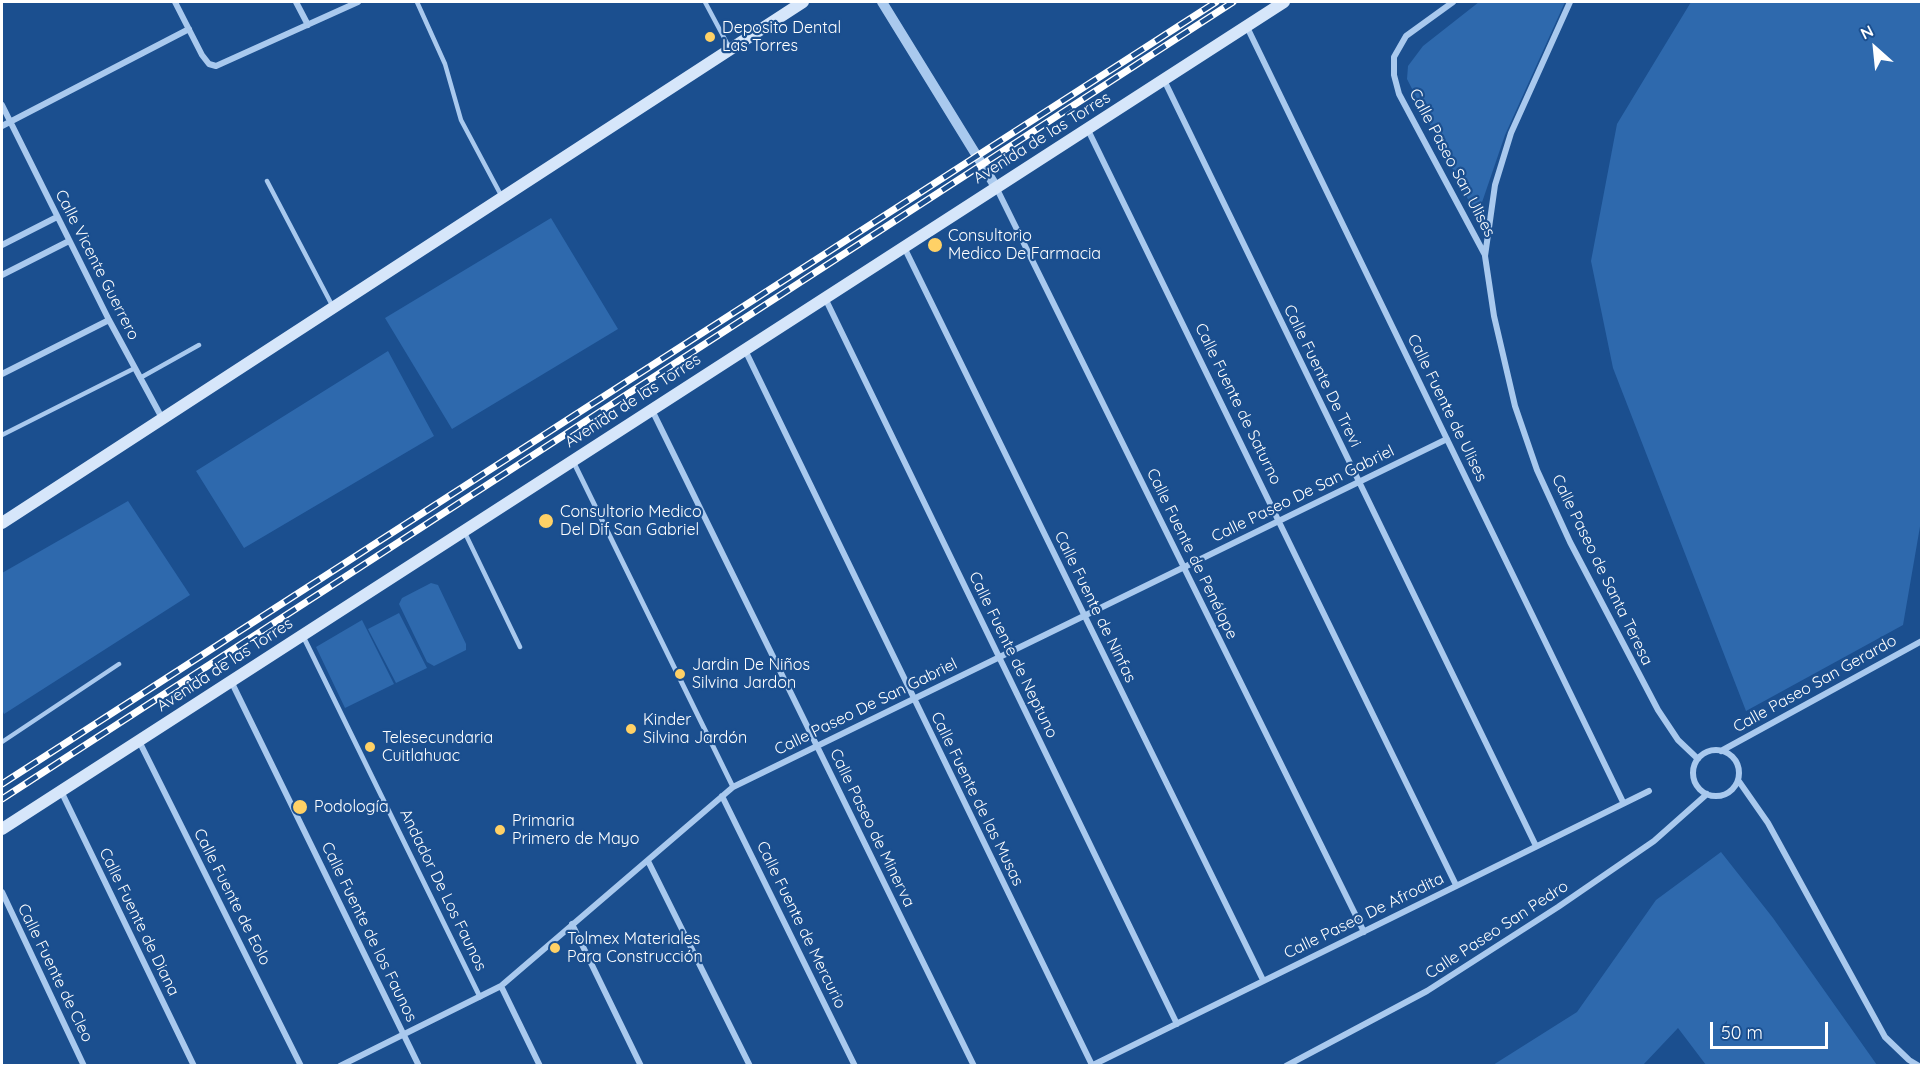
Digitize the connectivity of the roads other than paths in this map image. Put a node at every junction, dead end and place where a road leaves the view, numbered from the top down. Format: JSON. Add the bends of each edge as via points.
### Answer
{"nodes":[{"id":1,"x":175,"y":2,"type":"edge"},
{"id":2,"x":296,"y":2,"type":"edge"},
{"id":3,"x":358,"y":2,"type":"edge"},
{"id":4,"x":417,"y":2,"type":"edge"},
{"id":5,"x":705,"y":2,"type":"edge"},
{"id":6,"x":803,"y":2,"type":"edge"},
{"id":7,"x":882,"y":2,"type":"edge"},
{"id":8,"x":1284,"y":2,"type":"edge"},
{"id":9,"x":1453,"y":2,"type":"edge"},
{"id":10,"x":1570,"y":2,"type":"edge"},
{"id":11,"x":308,"y":25,"type":"junction"},
{"id":12,"x":1246,"y":26,"type":"junction"},
{"id":13,"x":189,"y":30,"type":"junction"},
{"id":14,"x":730,"y":49,"type":"junction"},
{"id":15,"x":1163,"y":79,"type":"junction"},
{"id":16,"x":2,"y":105,"type":"edge"},
{"id":17,"x":10,"y":122,"type":"junction"},
{"id":18,"x":2,"y":126,"type":"edge"},
{"id":19,"x":1088,"y":130,"type":"junction"},
{"id":20,"x":267,"y":181,"type":"dead end"},
{"id":21,"x":996,"y":187,"type":"junction"},
{"id":22,"x":502,"y":197,"type":"junction"},
{"id":23,"x":57,"y":217,"type":"junction"},
{"id":24,"x":69,"y":241,"type":"junction"},
{"id":25,"x":2,"y":245,"type":"edge"},
{"id":26,"x":904,"y":247,"type":"junction"},
{"id":27,"x":1485,"y":255,"type":"junction"},
{"id":28,"x":2,"y":275,"type":"edge"},
{"id":29,"x":825,"y":298,"type":"junction"},
{"id":30,"x":333,"y":307,"type":"junction"},
{"id":31,"x":109,"y":320,"type":"junction"},
{"id":32,"x":199,"y":345,"type":"dead end"},
{"id":33,"x":745,"y":350,"type":"junction"},
{"id":34,"x":135,"y":368,"type":"junction"},
{"id":35,"x":2,"y":374,"type":"edge"},
{"id":36,"x":140,"y":378,"type":"junction"},
{"id":37,"x":651,"y":408,"type":"junction"},
{"id":38,"x":162,"y":418,"type":"junction"},
{"id":39,"x":2,"y":435,"type":"edge"},
{"id":40,"x":1447,"y":439,"type":"junction"},
{"id":41,"x":572,"y":460,"type":"junction"},
{"id":42,"x":1359,"y":482,"type":"junction"},
{"id":43,"x":1280,"y":521,"type":"junction"},
{"id":44,"x":2,"y":523,"type":"edge"},
{"id":45,"x":464,"y":530,"type":"junction"},
{"id":46,"x":1184,"y":567,"type":"junction"},
{"id":47,"x":1085,"y":617,"type":"junction"},
{"id":48,"x":302,"y":635,"type":"junction"},
{"id":49,"x":1922,"y":641,"type":"edge"},
{"id":50,"x":520,"y":647,"type":"dead end"},
{"id":51,"x":999,"y":659,"type":"junction"},
{"id":52,"x":119,"y":664,"type":"dead end"},
{"id":53,"x":230,"y":680,"type":"junction"},
{"id":54,"x":913,"y":700,"type":"junction"},
{"id":55,"x":139,"y":741,"type":"junction"},
{"id":56,"x":2,"y":742,"type":"edge"},
{"id":57,"x":817,"y":745,"type":"junction"},
{"id":58,"x":1721,"y":751,"type":"junction"},
{"id":59,"x":1698,"y":759,"type":"junction"},
{"id":60,"x":1738,"y":780,"type":"junction"},
{"id":61,"x":733,"y":787,"type":"junction"},
{"id":62,"x":61,"y":791,"type":"junction"},
{"id":63,"x":1649,"y":791,"type":"dead end"},
{"id":64,"x":1707,"y":794,"type":"junction"},
{"id":65,"x":722,"y":796,"type":"junction"},
{"id":66,"x":1623,"y":802,"type":"junction"},
{"id":67,"x":2,"y":829,"type":"edge"},
{"id":68,"x":1536,"y":846,"type":"junction"},
{"id":69,"x":648,"y":861,"type":"junction"},
{"id":70,"x":1456,"y":885,"type":"junction"},
{"id":71,"x":2,"y":892,"type":"edge"},
{"id":72,"x":572,"y":924,"type":"junction"},
{"id":73,"x":1364,"y":932,"type":"junction"},
{"id":74,"x":1263,"y":980,"type":"junction"},
{"id":75,"x":501,"y":986,"type":"junction"},
{"id":76,"x":480,"y":997,"type":"junction"},
{"id":77,"x":1177,"y":1024,"type":"junction"},
{"id":78,"x":404,"y":1034,"type":"junction"},
{"id":79,"x":84,"y":1065,"type":"edge"},
{"id":80,"x":194,"y":1065,"type":"edge"},
{"id":81,"x":301,"y":1065,"type":"edge"},
{"id":82,"x":340,"y":1065,"type":"edge"},
{"id":83,"x":419,"y":1065,"type":"edge"},
{"id":84,"x":540,"y":1065,"type":"edge"},
{"id":85,"x":641,"y":1065,"type":"edge"},
{"id":86,"x":750,"y":1065,"type":"edge"},
{"id":87,"x":855,"y":1065,"type":"edge"},
{"id":88,"x":974,"y":1065,"type":"edge"},
{"id":89,"x":1091,"y":1065,"type":"edge"},
{"id":90,"x":1286,"y":1065,"type":"edge"},
{"id":91,"x":1919,"y":1065,"type":"edge"}],
"edges":[{"from":1,"to":13,"type":"street"},
{"from":2,"to":11,"type":"street"},
{"from":3,"to":11,"type":"street"},
{"from":4,"to":22,"type":"lane","via":[[445,64],[460,120]]},
{"from":5,"to":14,"type":"lane"},
{"from":6,"to":14,"type":"main road"},
{"from":7,"to":21,"type":"street"},
{"from":8,"to":12,"type":"main road","name":"Avenida de las Torres"},
{"from":9,"to":27,"type":"street","name":"Calle Paseo San Ulises","via":[[1406,36],[1394,57],[1394,75],[1399,94]]},
{"from":10,"to":27,"type":"street","name":"Calle Paseo de Santa Teresa","via":[[1511,133],[1495,185]]},
{"from":11,"to":13,"type":"street","via":[[226,63],[209,64]]},
{"from":12,"to":15,"type":"main road","name":"Avenida de las Torres"},
{"from":12,"to":40,"type":"street","name":"Calle Fuente de Ulises"},
{"from":13,"to":17,"type":"street"},
{"from":14,"to":22,"type":"main road"},
{"from":15,"to":19,"type":"main road","name":"Avenida de las Torres"},
{"from":15,"to":42,"type":"street","name":"Calle Fuente De Trevi"},
{"from":16,"to":17,"type":"street","name":"Calle Vicente Guerrero"},
{"from":17,"to":18,"type":"street"},
{"from":17,"to":23,"type":"street","name":"Calle Vicente Guerrero"},
{"from":19,"to":21,"type":"main road","name":"Avenida de las Torres"},
{"from":19,"to":43,"type":"street","name":"Calle Fuente de Saturno"},
{"from":20,"to":30,"type":"lane"},
{"from":21,"to":26,"type":"main road","name":"Avenida de las Torres"},
{"from":21,"to":46,"type":"street","name":"Calle Fuente de Penélope"},
{"from":22,"to":30,"type":"main road"},
{"from":23,"to":24,"type":"street","name":"Calle Vicente Guerrero"},
{"from":23,"to":25,"type":"street"},
{"from":24,"to":28,"type":"street"},
{"from":24,"to":31,"type":"street","name":"Calle Vicente Guerrero"},
{"from":26,"to":29,"type":"main road","name":"Avenida de las Torres"},
{"from":26,"to":47,"type":"street","name":"Calle Fuente de Ninfas"},
{"from":27,"to":59,"type":"street","name":"Calle Paseo de Santa Teresa","via":[[1494,316],[1515,406],[1537,470],[1595,592],[1658,710],[1678,740]]},
{"from":29,"to":33,"type":"main road","name":"Avenida de las Torres"},
{"from":29,"to":51,"type":"street","name":"Calle Fuente de Neptuno"},
{"from":30,"to":38,"type":"main road"},
{"from":31,"to":34,"type":"street","name":"Calle Vicente Guerrero"},
{"from":31,"to":35,"type":"street"},
{"from":32,"to":36,"type":"lane"},
{"from":33,"to":37,"type":"main road","name":"Avenida de las Torres"},
{"from":33,"to":54,"type":"street","name":"Calle Fuente de las Musas"},
{"from":34,"to":36,"type":"street","name":"Calle Vicente Guerrero"},
{"from":34,"to":39,"type":"lane"},
{"from":36,"to":38,"type":"street","name":"Calle Vicente Guerrero"},
{"from":37,"to":41,"type":"main road","name":"Avenida de las Torres"},
{"from":37,"to":57,"type":"street","name":"Calle Paseo de Minerva"},
{"from":38,"to":44,"type":"main road"},
{"from":40,"to":42,"type":"street","name":"Calle Paseo De San Gabriel"},
{"from":40,"to":66,"type":"street","name":"Calle Fuente de Ulises"},
{"from":41,"to":45,"type":"main road","name":"Avenida de las Torres"},
{"from":41,"to":61,"type":"street"},
{"from":42,"to":43,"type":"street","name":"Calle Paseo De San Gabriel"},
{"from":42,"to":68,"type":"street","name":"Calle Fuente De Trevi"},
{"from":43,"to":46,"type":"street","name":"Calle Paseo De San Gabriel"},
{"from":43,"to":70,"type":"street","name":"Calle Fuente de Saturno"},
{"from":45,"to":48,"type":"main road","name":"Avenida de las Torres"},
{"from":45,"to":50,"type":"lane"},
{"from":46,"to":47,"type":"street","name":"Calle Paseo De San Gabriel"},
{"from":46,"to":73,"type":"street","name":"Calle Fuente de Penélope"},
{"from":47,"to":51,"type":"street","name":"Calle Paseo De San Gabriel"},
{"from":47,"to":74,"type":"street","name":"Calle Fuente de Ninfas"},
{"from":48,"to":53,"type":"main road","name":"Avenida de las Torres"},
{"from":48,"to":76,"type":"street","name":"Andador De Los Faunos"},
{"from":49,"to":58,"type":"street","name":"Calle Paseo San Gerardo"},
{"from":51,"to":54,"type":"street","name":"Calle Paseo De San Gabriel"},
{"from":51,"to":77,"type":"street","name":"Calle Fuente de Neptuno"},
{"from":52,"to":56,"type":"lane"},
{"from":53,"to":55,"type":"main road","name":"Avenida de las Torres"},
{"from":53,"to":78,"type":"street","name":"Calle Fuente de los Faunos"},
{"from":54,"to":57,"type":"street","name":"Calle Paseo De San Gabriel"},
{"from":54,"to":89,"type":"street","name":"Calle Fuente de las Musas"},
{"from":55,"to":62,"type":"main road","name":"Avenida de las Torres"},
{"from":55,"to":81,"type":"street","name":"Calle Fuente de Eolo"},
{"from":57,"to":61,"type":"street","name":"Calle Paseo De San Gabriel"},
{"from":57,"to":88,"type":"street","name":"Calle Paseo de Minerva"},
{"from":58,"to":59,"type":"street","via":[[1705,753]]},
{"from":58,"to":60,"type":"street","via":[[1737,764]]},
{"from":59,"to":64,"type":"street","via":[[1694,782]]},
{"from":60,"to":64,"type":"street","via":[[1729,793]]},
{"from":60,"to":91,"type":"street","via":[[1768,823],[1885,1037]]},
{"from":61,"to":65,"type":"street","name":"Calle Paseo De San Gabriel"},
{"from":62,"to":67,"type":"main road","name":"Avenida de las Torres"},
{"from":62,"to":80,"type":"street","name":"Calle Fuente de Diana"},
{"from":63,"to":66,"type":"street","name":"Calle Paseo De Afrodita"},
{"from":64,"to":90,"type":"street","name":"Calle Paseo San Pedro","via":[[1654,841],[1558,908],[1427,991]]},
{"from":65,"to":69,"type":"street","name":"Calle Paseo De San Gabriel"},
{"from":65,"to":87,"type":"street","name":"Calle Fuente de Mercurio"},
{"from":66,"to":68,"type":"street","name":"Calle Paseo De Afrodita"},
{"from":68,"to":70,"type":"street","name":"Calle Paseo De Afrodita"},
{"from":69,"to":72,"type":"street","name":"Calle Paseo De San Gabriel"},
{"from":69,"to":86,"type":"street"},
{"from":70,"to":73,"type":"street","name":"Calle Paseo De Afrodita"},
{"from":71,"to":79,"type":"street","name":"Calle Fuente de Cleo"},
{"from":72,"to":75,"type":"street","name":"Calle Paseo De San Gabriel"},
{"from":72,"to":85,"type":"street"},
{"from":73,"to":74,"type":"street","name":"Calle Paseo De Afrodita"},
{"from":74,"to":77,"type":"street","name":"Calle Paseo De Afrodita"},
{"from":75,"to":76,"type":"street","name":"Calle Paseo De San Gabriel"},
{"from":75,"to":84,"type":"street"},
{"from":76,"to":78,"type":"street","name":"Calle Paseo De San Gabriel"},
{"from":77,"to":89,"type":"street","name":"Calle Paseo De Afrodita"},
{"from":78,"to":82,"type":"street","name":"Calle Paseo De San Gabriel"},
{"from":78,"to":83,"type":"street","name":"Calle Fuente de los Faunos"}]}
